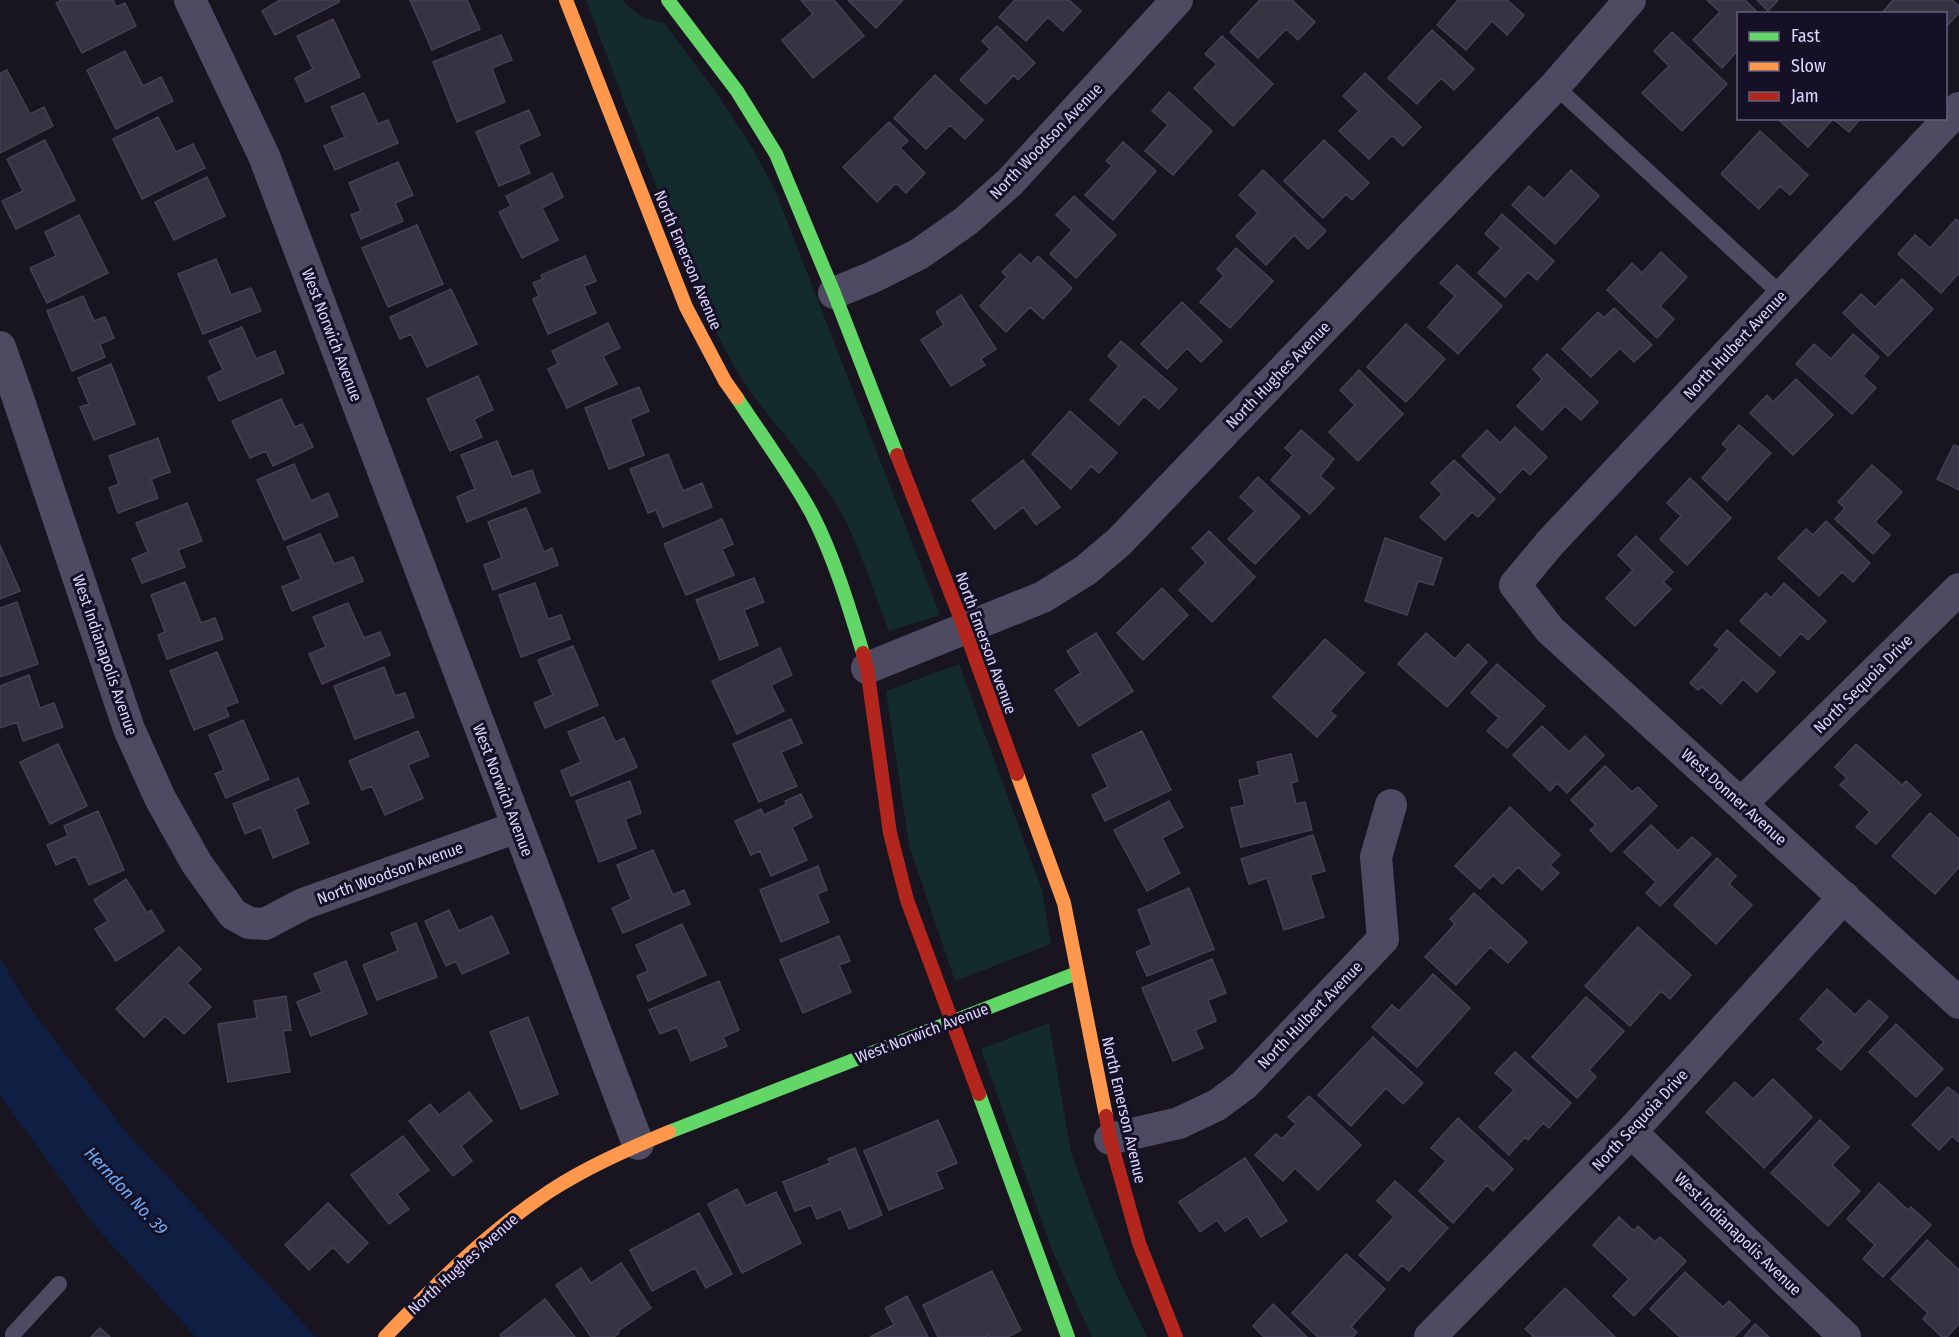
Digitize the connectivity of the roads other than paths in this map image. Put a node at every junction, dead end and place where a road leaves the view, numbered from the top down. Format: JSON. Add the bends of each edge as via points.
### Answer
{"nodes":[{"id":1,"x":190,"y":0,"type":"edge"},
{"id":2,"x":566,"y":0,"type":"edge"},
{"id":3,"x":1177,"y":0,"type":"edge"},
{"id":4,"x":1630,"y":0,"type":"edge"},
{"id":5,"x":671,"y":3,"type":"edge"},
{"id":6,"x":1555,"y":86,"type":"junction"},
{"id":7,"x":1953,"y":126,"type":"edge"},
{"id":8,"x":834,"y":293,"type":"junction"},
{"id":9,"x":1782,"y":295,"type":"junction"},
{"id":10,"x":0,"y":347,"type":"edge"},
{"id":11,"x":1515,"y":585,"type":"joint"},
{"id":12,"x":1959,"y":589,"type":"edge"},
{"id":13,"x":964,"y":630,"type":"junction"},
{"id":14,"x":867,"y":668,"type":"junction"},
{"id":15,"x":1742,"y":804,"type":"junction"},
{"id":16,"x":1391,"y":805,"type":"dead end"},
{"id":17,"x":517,"y":826,"type":"junction"},
{"id":18,"x":1844,"y":897,"type":"junction"},
{"id":19,"x":265,"y":924,"type":"joint"},
{"id":20,"x":1077,"y":973,"type":"junction"},
{"id":21,"x":1959,"y":1004,"type":"edge"},
{"id":22,"x":952,"y":1020,"type":"junction"},
{"id":23,"x":1631,"y":1132,"type":"junction"},
{"id":24,"x":1110,"y":1139,"type":"junction"},
{"id":25,"x":638,"y":1144,"type":"junction"},
{"id":26,"x":59,"y":1284,"type":"dead end"},
{"id":27,"x":13,"y":1337,"type":"edge"},
{"id":28,"x":385,"y":1337,"type":"edge"},
{"id":29,"x":1068,"y":1337,"type":"edge"},
{"id":30,"x":1176,"y":1337,"type":"edge"},
{"id":31,"x":1430,"y":1337,"type":"edge"},
{"id":32,"x":1845,"y":1337,"type":"edge"}],
"edges":[{"from":1,"to":17,"type":"street","name":"West Norwich Avenue","via":[[264,156]]},
{"from":2,"to":14,"type":"street","name":"North Emerson Avenue","via":[[686,307],[725,381],[812,515],[845,594]]},
{"from":3,"to":8,"type":"street","name":"North Woodson Avenue","via":[[1010,182],[966,221],[919,254]]},
{"from":4,"to":6,"type":"street","name":"North Hughes Avenue"},
{"from":5,"to":8,"type":"street","name":"North Emerson Avenue","via":[[737,91],[776,154]]},
{"from":6,"to":9,"type":"lane"},
{"from":6,"to":13,"type":"street","name":"North Hughes Avenue","via":[[1119,542],[1086,570],[1043,597]]},
{"from":7,"to":9,"type":"street","name":"North Hulbert Avenue"},
{"from":8,"to":13,"type":"street","name":"North Emerson Avenue"},
{"from":9,"to":11,"type":"street","name":"North Hulbert Avenue"},
{"from":10,"to":19,"type":"street","name":"West Indianapolis Avenue","via":[[129,729],[160,798],[197,864],[233,914],[249,923]]},
{"from":11,"to":15,"type":"street","name":"West Donner Avenue","via":[[1550,630]]},
{"from":12,"to":15,"type":"street","name":"North Sequoia Drive"},
{"from":13,"to":14,"type":"street","name":"North Hughes Avenue"},
{"from":13,"to":20,"type":"street","name":"North Emerson Avenue","via":[[1064,903]]},
{"from":14,"to":22,"type":"street","name":"North Emerson Avenue","via":[[890,832],[908,900]]},
{"from":15,"to":18,"type":"street","name":"West Donner Avenue"},
{"from":16,"to":24,"type":"street","name":"North Hulbert Avenue","via":[[1376,857],[1383,939],[1244,1085],[1226,1099],[1179,1123]]},
{"from":17,"to":19,"type":"street","name":"North Woodson Avenue","via":[[303,904]]},
{"from":17,"to":25,"type":"street","name":"West Norwich Avenue"},
{"from":18,"to":21,"type":"street","name":"West Donner Avenue"},
{"from":18,"to":23,"type":"street","name":"North Sequoia Drive"},
{"from":20,"to":22,"type":"street","name":"West Norwich Avenue"},
{"from":20,"to":24,"type":"street","name":"North Emerson Avenue"},
{"from":22,"to":25,"type":"street","name":"West Norwich Avenue"},
{"from":22,"to":29,"type":"street","name":"North Emerson Avenue"},
{"from":23,"to":31,"type":"street","name":"North Sequoia Drive"},
{"from":23,"to":32,"type":"street","name":"West Indianapolis Avenue"},
{"from":24,"to":30,"type":"street","name":"North Emerson Avenue","via":[[1139,1243]]},
{"from":25,"to":28,"type":"street","name":"North Hughes Avenue","via":[[577,1175],[507,1221],[434,1286]]},
{"from":26,"to":27,"type":"lane"}]}
